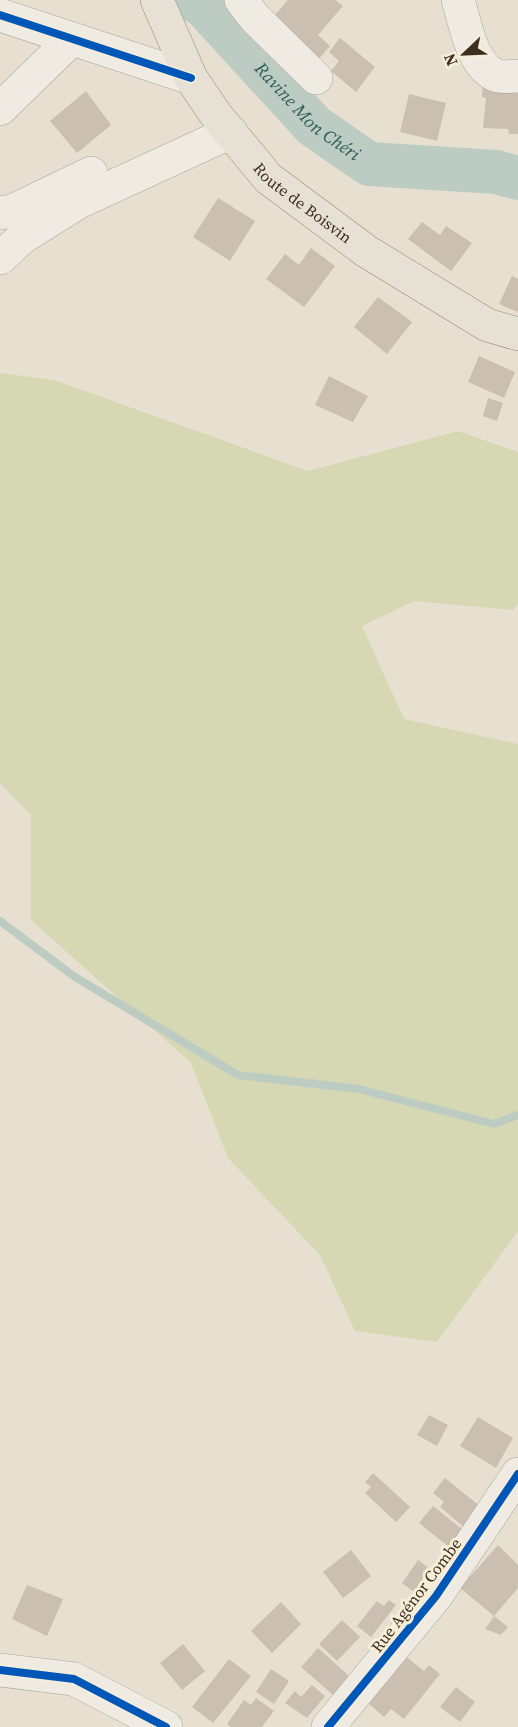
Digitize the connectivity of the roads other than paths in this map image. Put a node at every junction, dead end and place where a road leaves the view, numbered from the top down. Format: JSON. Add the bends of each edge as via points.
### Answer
{"nodes":[{"id":1,"x":158,"y":0,"type":"edge"},
{"id":2,"x":241,"y":0,"type":"edge"},
{"id":3,"x":458,"y":0,"type":"edge"},
{"id":4,"x":0,"y":15,"type":"edge"},
{"id":5,"x":72,"y":39,"type":"junction"},
{"id":6,"x":518,"y":76,"type":"edge"},
{"id":7,"x":191,"y":78,"type":"junction"},
{"id":8,"x":316,"y":78,"type":"dead end"},
{"id":9,"x":0,"y":109,"type":"edge"},
{"id":10,"x":223,"y":123,"type":"junction"},
{"id":11,"x":0,"y":213,"type":"edge"},
{"id":12,"x":0,"y":258,"type":"edge"},
{"id":13,"x":518,"y":334,"type":"edge"},
{"id":14,"x":518,"y":1474,"type":"edge"},
{"id":15,"x":0,"y":1670,"type":"edge"},
{"id":16,"x":166,"y":1727,"type":"edge"},
{"id":17,"x":328,"y":1727,"type":"edge"}],
"edges":[{"from":1,"to":7,"type":"main road","name":"Route de Boisvin"},
{"from":2,"to":8,"type":"street"},
{"from":3,"to":6,"type":"street","via":[[477,56],[487,70],[497,76]]},
{"from":4,"to":5,"type":"street"},
{"from":5,"to":7,"type":"street"},
{"from":5,"to":9,"type":"street"},
{"from":7,"to":10,"type":"main road","name":"Route de Boisvin"},
{"from":10,"to":11,"type":"street"},
{"from":10,"to":12,"type":"street","via":[[79,202],[23,237]]},
{"from":10,"to":13,"type":"main road","name":"Route de Boisvin","via":[[268,178],[366,251],[488,325]]},
{"from":14,"to":17,"type":"street","name":"Rue Agénor Combe","via":[[435,1596]]},
{"from":15,"to":16,"type":"street","via":[[74,1678]]}]}
